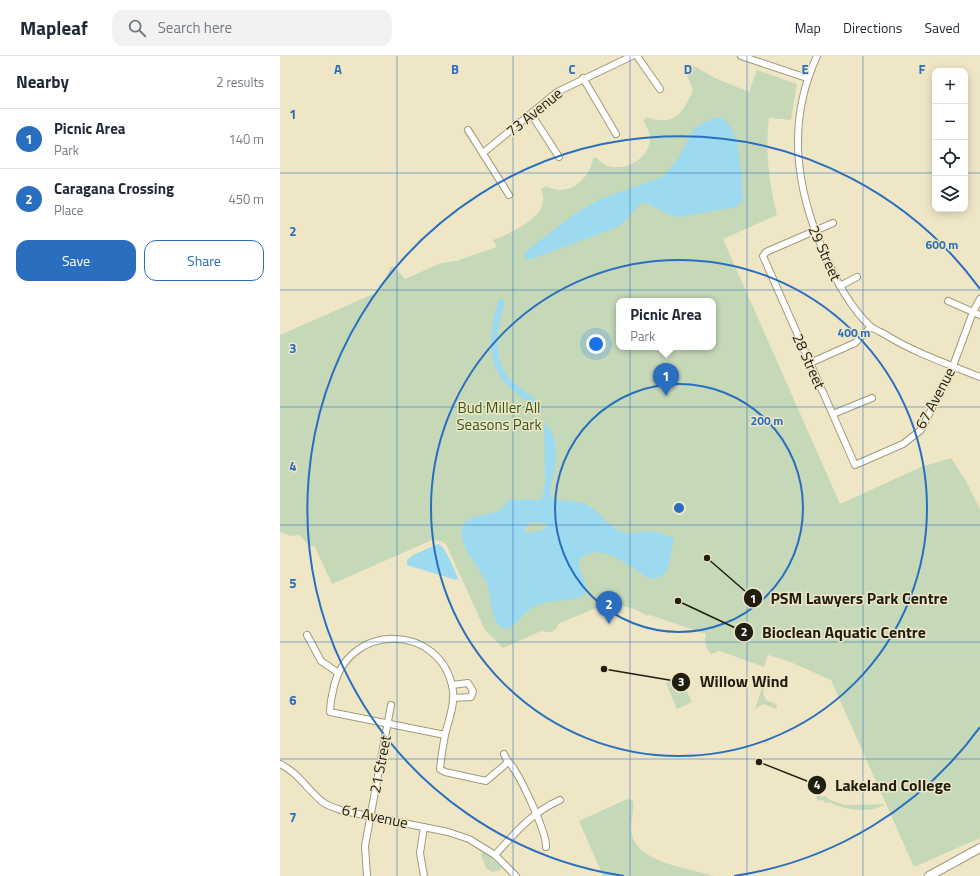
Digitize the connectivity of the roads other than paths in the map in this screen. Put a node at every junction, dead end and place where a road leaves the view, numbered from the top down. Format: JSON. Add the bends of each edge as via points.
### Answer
{"nodes":[{"id":1,"x":632,"y":56,"type":"edge"},
{"id":2,"x":637,"y":56,"type":"edge"},
{"id":3,"x":741,"y":56,"type":"edge"},
{"id":4,"x":817,"y":56,"type":"edge"},
{"id":5,"x":583,"y":78,"type":"junction"},
{"id":6,"x":807,"y":78,"type":"junction"},
{"id":7,"x":660,"y":89,"type":"dead end"},
{"id":8,"x":531,"y":114,"type":"junction"},
{"id":9,"x":468,"y":130,"type":"dead end"},
{"id":10,"x":616,"y":134,"type":"dead end"},
{"id":11,"x":483,"y":153,"type":"junction"},
{"id":12,"x":559,"y":157,"type":"dead end"},
{"id":13,"x":509,"y":195,"type":"dead end"},
{"id":14,"x":833,"y":223,"type":"dead end"},
{"id":15,"x":814,"y":231,"type":"junction"},
{"id":16,"x":857,"y":278,"type":"dead end"},
{"id":17,"x":840,"y":286,"type":"junction"},
{"id":18,"x":980,"y":299,"type":"edge"},
{"id":19,"x":948,"y":301,"type":"dead end"},
{"id":20,"x":973,"y":312,"type":"junction"},
{"id":21,"x":980,"y":315,"type":"edge"},
{"id":22,"x":871,"y":327,"type":"junction"},
{"id":23,"x":810,"y":363,"type":"junction"},
{"id":24,"x":953,"y":366,"type":"junction"},
{"id":25,"x":980,"y":377,"type":"edge"},
{"id":26,"x":872,"y":398,"type":"dead end"},
{"id":27,"x":833,"y":414,"type":"junction"},
{"id":28,"x":855,"y":465,"type":"joint"},
{"id":29,"x":306,"y":635,"type":"dead end"},
{"id":30,"x":337,"y":672,"type":"junction"},
{"id":31,"x":452,"y":685,"type":"junction"},
{"id":32,"x":453,"y":698,"type":"junction"},
{"id":33,"x":391,"y":705,"type":"dead end"},
{"id":34,"x":388,"y":723,"type":"junction"},
{"id":35,"x":445,"y":735,"type":"junction"},
{"id":36,"x":504,"y":754,"type":"dead end"},
{"id":37,"x":508,"y":763,"type":"junction"},
{"id":38,"x":280,"y":764,"type":"edge"},
{"id":39,"x":560,"y":800,"type":"dead end"},
{"id":40,"x":535,"y":813,"type":"junction"},
{"id":41,"x":370,"y":816,"type":"junction"},
{"id":42,"x":424,"y":827,"type":"junction"},
{"id":43,"x":546,"y":847,"type":"dead end"},
{"id":44,"x":980,"y":848,"type":"edge"},
{"id":45,"x":980,"y":854,"type":"edge"},
{"id":46,"x":495,"y":855,"type":"junction"},
{"id":47,"x":367,"y":876,"type":"edge"},
{"id":48,"x":424,"y":876,"type":"edge"},
{"id":49,"x":516,"y":876,"type":"edge"},
{"id":50,"x":929,"y":876,"type":"edge"},
{"id":51,"x":934,"y":876,"type":"edge"}],
"edges":[{"from":1,"to":5,"type":"street","name":"73 Avenue"},
{"from":2,"to":7,"type":"street"},
{"from":3,"to":6,"type":"street"},
{"from":4,"to":6,"type":"street","name":"29 Street"},
{"from":5,"to":8,"type":"street","name":"73 Avenue","via":[[557,92]]},
{"from":5,"to":10,"type":"street"},
{"from":6,"to":15,"type":"street","name":"29 Street","via":[[799,118],[798,156],[805,203]]},
{"from":8,"to":11,"type":"street","name":"73 Avenue"},
{"from":8,"to":12,"type":"street"},
{"from":9,"to":11,"type":"street"},
{"from":11,"to":13,"type":"street"},
{"from":14,"to":15,"type":"street"},
{"from":15,"to":17,"type":"street","name":"29 Street"},
{"from":15,"to":23,"type":"street","name":"28 Street","via":[[766,252],[763,256]]},
{"from":16,"to":17,"type":"street"},
{"from":17,"to":22,"type":"street","name":"29 Street","via":[[848,300]]},
{"from":18,"to":20,"type":"street","name":"67 Avenue"},
{"from":19,"to":20,"type":"street"},
{"from":20,"to":21,"type":"street"},
{"from":20,"to":24,"type":"street","name":"67 Avenue"},
{"from":22,"to":23,"type":"street","via":[[855,343]]},
{"from":22,"to":24,"type":"street","name":"29 Street","via":[[904,346]]},
{"from":23,"to":27,"type":"street","name":"28 Street"},
{"from":24,"to":25,"type":"street","name":"29 Street"},
{"from":24,"to":28,"type":"street","name":"67 Avenue","via":[[921,430],[903,444]]},
{"from":26,"to":27,"type":"street"},
{"from":27,"to":28,"type":"street","name":"28 Street"},
{"from":29,"to":30,"type":"street","via":[[321,661]]},
{"from":30,"to":31,"type":"street","via":[[350,656],[362,647],[380,640],[398,638],[429,650],[446,669]]},
{"from":30,"to":34,"type":"street","via":[[330,712]]},
{"from":31,"to":32,"type":"street"},
{"from":31,"to":32,"type":"street","via":[[468,683],[474,691],[471,697]]},
{"from":32,"to":35,"type":"street"},
{"from":33,"to":34,"type":"street","name":"21 Street"},
{"from":34,"to":35,"type":"street"},
{"from":34,"to":41,"type":"street","name":"21 Street"},
{"from":35,"to":37,"type":"street","via":[[440,769],[445,772],[486,781]]},
{"from":36,"to":37,"type":"street"},
{"from":37,"to":40,"type":"street","via":[[514,767]]},
{"from":38,"to":41,"type":"street","name":"61 Avenue","via":[[302,779],[324,802],[344,811]]},
{"from":39,"to":40,"type":"street"},
{"from":40,"to":43,"type":"street","via":[[545,836]]},
{"from":40,"to":46,"type":"street"},
{"from":41,"to":42,"type":"street","name":"61 Avenue"},
{"from":41,"to":47,"type":"street","name":"21 Street","via":[[365,846]]},
{"from":42,"to":46,"type":"street","name":"61 Avenue","via":[[468,839]]},
{"from":42,"to":48,"type":"street","via":[[420,853]]},
{"from":44,"to":50,"type":"main road"},
{"from":45,"to":51,"type":"main road"},
{"from":46,"to":49,"type":"street","name":"61 Avenue"}]}
